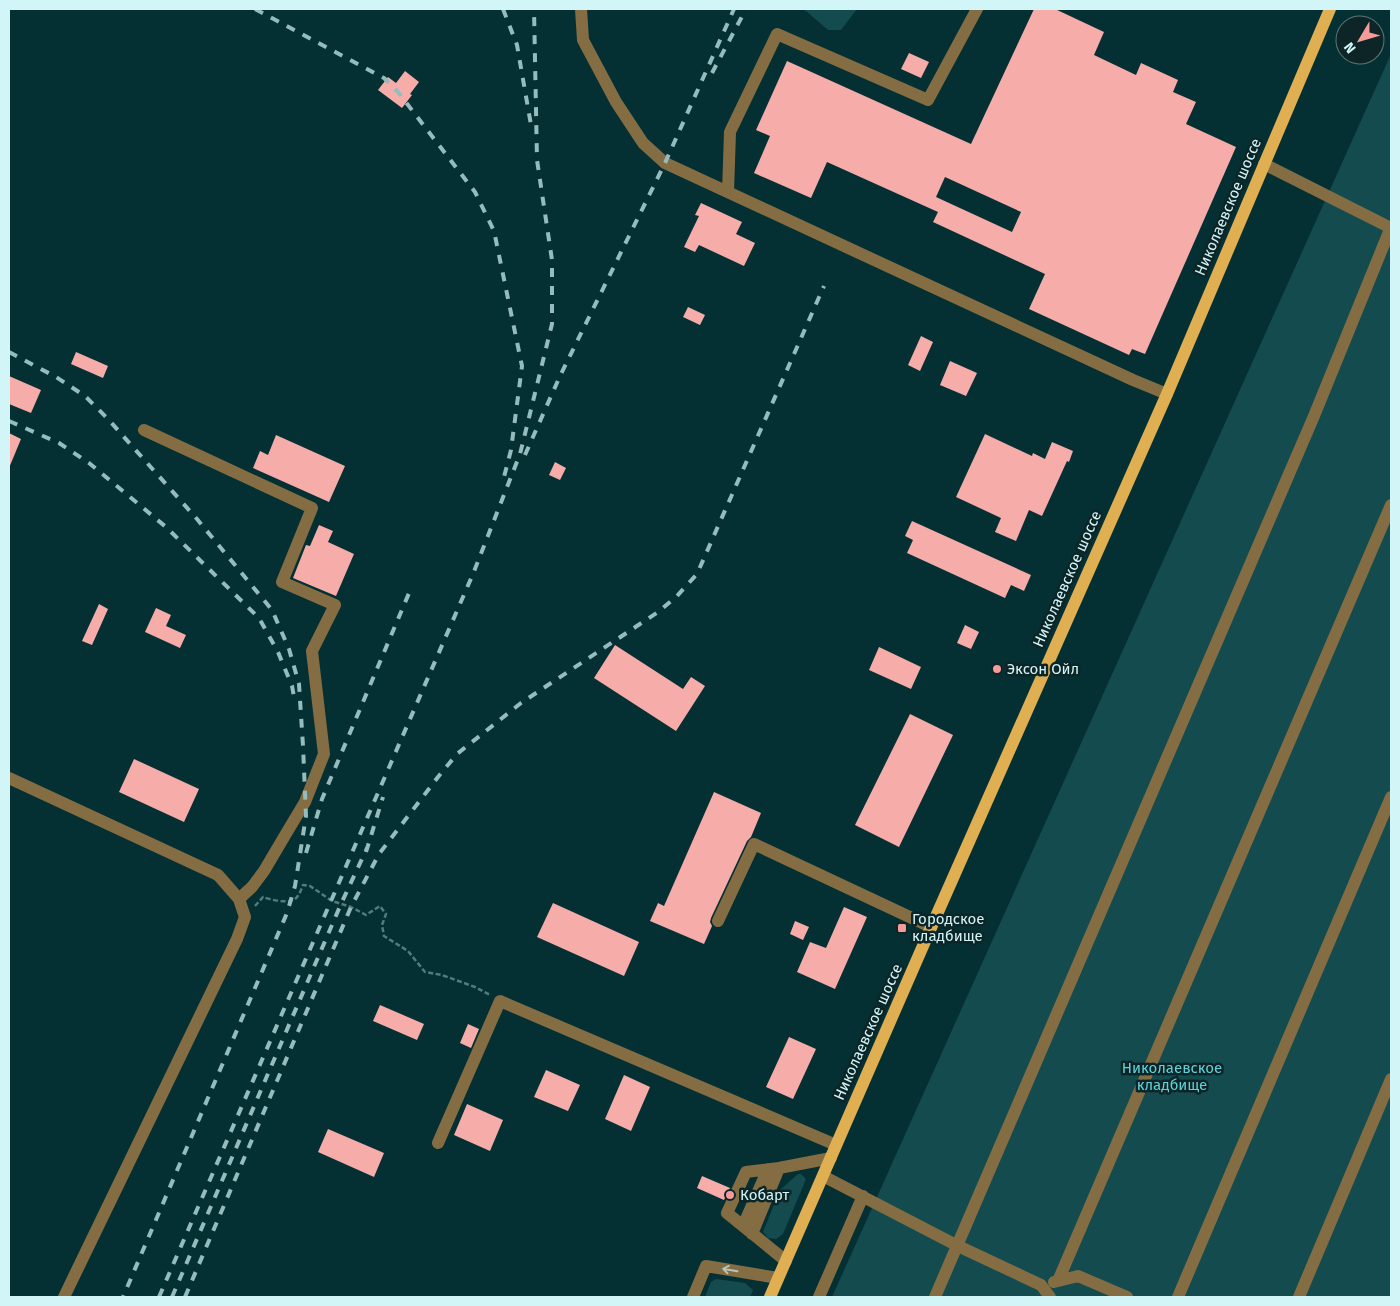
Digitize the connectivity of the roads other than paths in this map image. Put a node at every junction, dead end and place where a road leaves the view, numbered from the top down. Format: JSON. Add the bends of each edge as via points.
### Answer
{"nodes":[{"id":1,"x":581,"y":9,"type":"edge"},
{"id":2,"x":977,"y":9,"type":"edge"},
{"id":3,"x":1330,"y":9,"type":"edge"},
{"id":4,"x":1264,"y":164,"type":"junction"},
{"id":5,"x":728,"y":192,"type":"junction"},
{"id":6,"x":1391,"y":227,"type":"edge"},
{"id":7,"x":1167,"y":394,"type":"junction"},
{"id":8,"x":144,"y":430,"type":"dead end"},
{"id":9,"x":1391,"y":505,"type":"edge"},
{"id":10,"x":9,"y":778,"type":"edge"},
{"id":11,"x":1391,"y":797,"type":"edge"},
{"id":12,"x":239,"y":899,"type":"junction"},
{"id":13,"x":718,"y":921,"type":"dead end"},
{"id":14,"x":931,"y":927,"type":"junction"},
{"id":15,"x":1391,"y":1079,"type":"edge"},
{"id":16,"x":438,"y":1143,"type":"dead end"},
{"id":17,"x":836,"y":1145,"type":"junction"},
{"id":18,"x":831,"y":1158,"type":"junction"},
{"id":19,"x":774,"y":1169,"type":"junction"},
{"id":20,"x":823,"y":1176,"type":"junction"},
{"id":21,"x":864,"y":1196,"type":"junction"},
{"id":22,"x":748,"y":1230,"type":"junction"},
{"id":23,"x":958,"y":1246,"type":"junction"},
{"id":24,"x":786,"y":1261,"type":"junction"},
{"id":25,"x":778,"y":1278,"type":"junction"},
{"id":26,"x":1058,"y":1281,"type":"junction"},
{"id":27,"x":1041,"y":1285,"type":"junction"},
{"id":28,"x":64,"y":1297,"type":"edge"},
{"id":29,"x":693,"y":1297,"type":"edge"},
{"id":30,"x":770,"y":1297,"type":"edge"},
{"id":31,"x":819,"y":1297,"type":"edge"},
{"id":32,"x":935,"y":1297,"type":"edge"},
{"id":33,"x":1036,"y":1297,"type":"edge"},
{"id":34,"x":1050,"y":1297,"type":"edge"},
{"id":35,"x":1127,"y":1297,"type":"edge"},
{"id":36,"x":1178,"y":1297,"type":"edge"},
{"id":37,"x":1299,"y":1297,"type":"edge"}],
"edges":[{"from":1,"to":5,"type":"street","via":[[584,40],[616,102],[643,143],[665,163]]},
{"from":2,"to":5,"type":"street","via":[[928,100],[777,34],[730,132]]},
{"from":3,"to":4,"type":"main road","name":"Николаевское шоссе"},
{"from":4,"to":6,"type":"street"},
{"from":4,"to":7,"type":"main road","name":"Николаевское шоссе"},
{"from":5,"to":7,"type":"street"},
{"from":6,"to":23,"type":"street","via":[[1306,434]]},
{"from":7,"to":14,"type":"main road","name":"Николаевское шоссе"},
{"from":8,"to":12,"type":"street","via":[[312,508],[282,582],[335,605],[312,651],[324,754],[305,802],[288,832],[264,871]]},
{"from":9,"to":26,"type":"street"},
{"from":10,"to":12,"type":"street","via":[[218,876]]},
{"from":11,"to":36,"type":"street"},
{"from":12,"to":28,"type":"street","via":[[246,917],[237,939]]},
{"from":13,"to":14,"type":"street","via":[[754,844]]},
{"from":14,"to":17,"type":"main road","name":"Николаевское шоссе"},
{"from":15,"to":37,"type":"street"},
{"from":16,"to":17,"type":"street","via":[[500,1001]]},
{"from":17,"to":18,"type":"main road","name":"Николаевское шоссе"},
{"from":18,"to":19,"type":"street"},
{"from":18,"to":20,"type":"main road","name":"Николаевское шоссе"},
{"from":19,"to":22,"type":"street"},
{"from":19,"to":22,"type":"street","via":[[746,1172],[727,1214]]},
{"from":20,"to":21,"type":"street"},
{"from":20,"to":24,"type":"main road","name":"Николаевское шоссе"},
{"from":21,"to":23,"type":"street"},
{"from":21,"to":31,"type":"street"},
{"from":22,"to":24,"type":"street"},
{"from":23,"to":27,"type":"street"},
{"from":23,"to":32,"type":"street"},
{"from":24,"to":25,"type":"main road","name":"Николаевское шоссе"},
{"from":25,"to":29,"type":"street","one_way":true,"via":[[706,1266]]},
{"from":25,"to":30,"type":"main road","name":"Николаевское шоссе"},
{"from":26,"to":27,"type":"street"},
{"from":26,"to":35,"type":"street","via":[[1078,1276]]},
{"from":27,"to":33,"type":"street"},
{"from":27,"to":34,"type":"street"}]}
